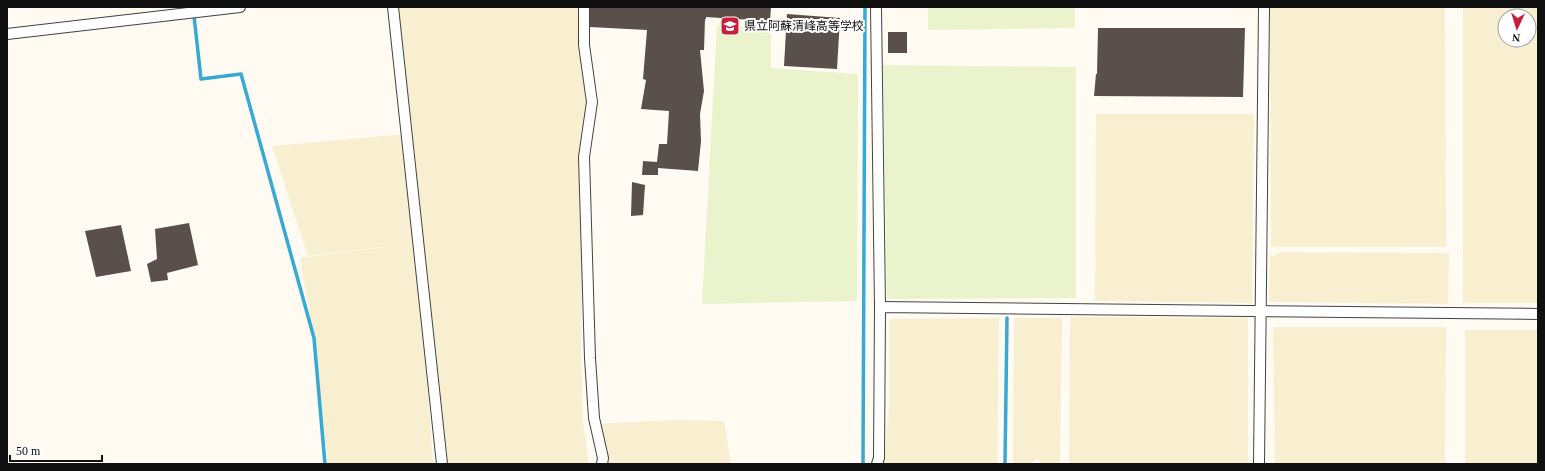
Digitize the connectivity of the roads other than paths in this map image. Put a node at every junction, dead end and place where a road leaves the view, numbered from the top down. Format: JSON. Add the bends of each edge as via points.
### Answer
{"nodes":[{"id":1,"x":240,"y":7,"type":"edge"},
{"id":2,"x":393,"y":7,"type":"edge"},
{"id":3,"x":584,"y":7,"type":"edge"},
{"id":4,"x":876,"y":7,"type":"edge"},
{"id":5,"x":1264,"y":7,"type":"edge"},
{"id":6,"x":7,"y":34,"type":"edge"},
{"id":7,"x":880,"y":307,"type":"junction"},
{"id":8,"x":1260,"y":310,"type":"junction"},
{"id":9,"x":1538,"y":314,"type":"edge"},
{"id":10,"x":442,"y":464,"type":"edge"},
{"id":11,"x":602,"y":464,"type":"edge"},
{"id":12,"x":877,"y":464,"type":"edge"},
{"id":13,"x":1259,"y":464,"type":"edge"}],
"edges":[{"from":1,"to":6,"type":"street"},
{"from":2,"to":10,"type":"street"},
{"from":3,"to":11,"type":"street","via":[[584,45],[592,102],[584,158],[590,358],[594,418]]},
{"from":4,"to":7,"type":"street"},
{"from":5,"to":8,"type":"street"},
{"from":7,"to":8,"type":"street"},
{"from":7,"to":12,"type":"street"},
{"from":8,"to":9,"type":"street"},
{"from":8,"to":13,"type":"street"}]}
